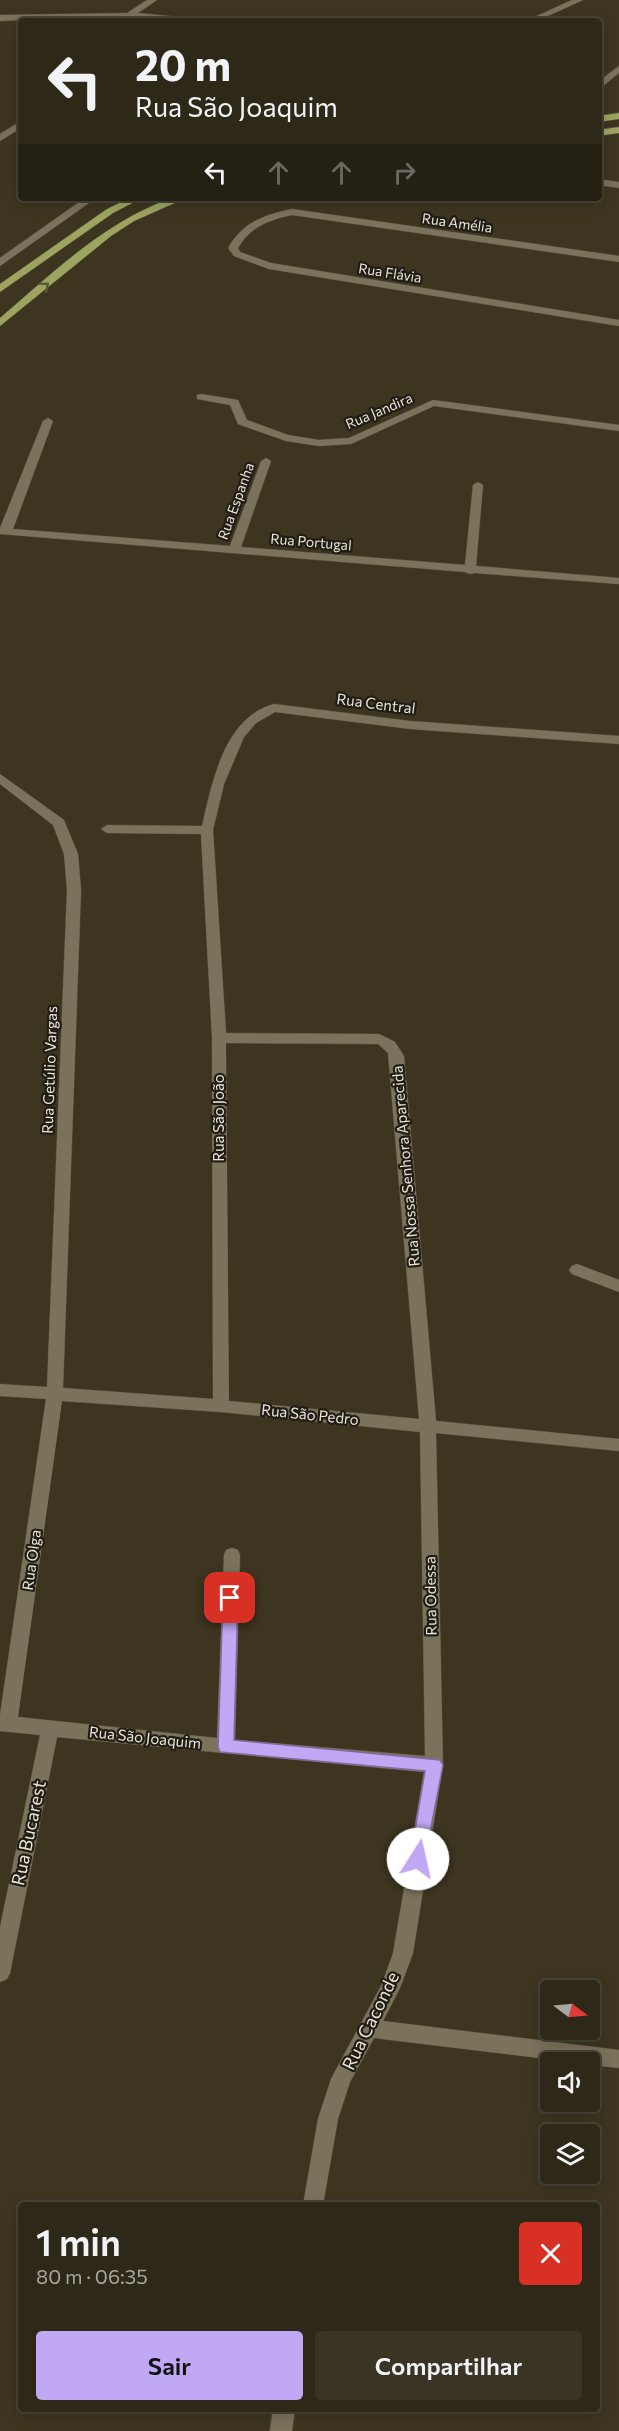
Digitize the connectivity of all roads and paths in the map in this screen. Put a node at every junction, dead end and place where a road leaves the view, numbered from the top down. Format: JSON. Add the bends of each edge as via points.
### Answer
{"nodes":[{"id":1,"x":153,"y":0,"type":"edge"},
{"id":2,"x":579,"y":0,"type":"edge"},
{"id":3,"x":130,"y":15,"type":"junction"},
{"id":4,"x":0,"y":18,"type":"edge"},
{"id":5,"x":157,"y":18,"type":"edge"},
{"id":6,"x":537,"y":18,"type":"edge"},
{"id":7,"x":619,"y":69,"type":"edge"},
{"id":8,"x":602,"y":84,"type":"edge"},
{"id":9,"x":619,"y":116,"type":"edge"},
{"id":10,"x":602,"y":119,"type":"edge"},
{"id":11,"x":18,"y":126,"type":"edge"},
{"id":12,"x":619,"y":130,"type":"edge"},
{"id":13,"x":602,"y":132,"type":"edge"},
{"id":14,"x":0,"y":138,"type":"edge"},
{"id":15,"x":602,"y":183,"type":"edge"},
{"id":16,"x":619,"y":185,"type":"edge"},
{"id":17,"x":87,"y":201,"type":"edge"},
{"id":18,"x":130,"y":201,"type":"edge"},
{"id":19,"x":174,"y":201,"type":"edge"},
{"id":20,"x":292,"y":212,"type":"joint"},
{"id":21,"x":619,"y":259,"type":"edge"},
{"id":22,"x":0,"y":263,"type":"edge"},
{"id":23,"x":0,"y":289,"type":"edge"},
{"id":24,"x":0,"y":323,"type":"edge"},
{"id":25,"x":619,"y":324,"type":"edge"},
{"id":26,"x":201,"y":397,"type":"dead end"},
{"id":27,"x":48,"y":421,"type":"dead end"},
{"id":28,"x":619,"y":428,"type":"edge"},
{"id":29,"x":266,"y":461,"type":"dead end"},
{"id":30,"x":478,"y":485,"type":"dead end"},
{"id":31,"x":3,"y":531,"type":"edge"},
{"id":32,"x":234,"y":550,"type":"junction"},
{"id":33,"x":470,"y":571,"type":"junction"},
{"id":34,"x":619,"y":581,"type":"edge"},
{"id":35,"x":619,"y":741,"type":"edge"},
{"id":36,"x":0,"y":778,"type":"edge"},
{"id":37,"x":107,"y":829,"type":"dead end"},
{"id":38,"x":207,"y":830,"type":"junction"},
{"id":39,"x":219,"y":1038,"type":"junction"},
{"id":40,"x":577,"y":1270,"type":"dead end"},
{"id":41,"x":619,"y":1286,"type":"edge"},
{"id":42,"x":0,"y":1390,"type":"edge"},
{"id":43,"x":55,"y":1396,"type":"junction"},
{"id":44,"x":221,"y":1406,"type":"junction"},
{"id":45,"x":428,"y":1427,"type":"junction"},
{"id":46,"x":619,"y":1445,"type":"edge"},
{"id":47,"x":232,"y":1555,"type":"dead end"},
{"id":48,"x":4,"y":1723,"type":"edge"},
{"id":49,"x":50,"y":1728,"type":"junction"},
{"id":50,"x":226,"y":1747,"type":"junction"},
{"id":51,"x":434,"y":1765,"type":"junction"},
{"id":52,"x":0,"y":1973,"type":"edge"},
{"id":53,"x":369,"y":2028,"type":"junction"},
{"id":54,"x":619,"y":2059,"type":"edge"},
{"id":55,"x":314,"y":2202,"type":"edge"},
{"id":56,"x":284,"y":2412,"type":"edge"},
{"id":57,"x":281,"y":2431,"type":"edge"}],
"edges":[{"from":1,"to":3,"type":"street"},
{"from":2,"to":6,"type":"street"},
{"from":3,"to":4,"type":"street"},
{"from":3,"to":5,"type":"street"},
{"from":7,"to":8,"type":"street"},
{"from":9,"to":10,"type":"main road"},
{"from":11,"to":14,"type":"street"},
{"from":12,"to":13,"type":"main road"},
{"from":15,"to":16,"type":"street"},
{"from":17,"to":22,"type":"street"},
{"from":18,"to":23,"type":"main road"},
{"from":24,"to":19,"type":"main road","one_way":true,"via":[[92,246],[132,218]]},
{"from":20,"to":21,"type":"street","name":"Rua Amélia"},
{"from":20,"to":25,"type":"street","name":"Rua Flávia","via":[[245,228],[233,248],[237,254],[270,266]]},
{"from":26,"to":28,"type":"street","name":"Rua Jandira","via":[[234,402],[242,422],[286,438],[319,443],[351,441],[433,403]]},
{"from":27,"to":31,"type":"street"},
{"from":29,"to":32,"type":"street","name":"Rua Espanha"},
{"from":30,"to":33,"type":"street"},
{"from":31,"to":32,"type":"street","name":"Rua Portugal"},
{"from":32,"to":33,"type":"street","name":"Rua Portugal"},
{"from":33,"to":34,"type":"street","name":"Rua Portugal"},
{"from":35,"to":38,"type":"street","name":"Rua Central","via":[[410,725],[274,708],[252,720],[238,736],[218,784]]},
{"from":36,"to":43,"type":"street","name":"Rua Getúlio Vargas","via":[[59,823],[71,854],[74,890]]},
{"from":37,"to":38,"type":"street"},
{"from":38,"to":39,"type":"street","name":"Rua São João"},
{"from":39,"to":44,"type":"street","name":"Rua São João"},
{"from":39,"to":45,"type":"street","name":"Rua Nossa Senhora Aparecida","via":[[379,1039],[394,1048]]},
{"from":40,"to":41,"type":"street"},
{"from":42,"to":43,"type":"street","name":"Rua São Pedro"},
{"from":43,"to":44,"type":"street","name":"Rua São Pedro"},
{"from":43,"to":48,"type":"street","name":"Rua Olga"},
{"from":44,"to":45,"type":"street","name":"Rua São Pedro"},
{"from":45,"to":46,"type":"street","name":"Rua São Pedro"},
{"from":45,"to":51,"type":"street","name":"Rua Odessa"},
{"from":47,"to":50,"type":"street"},
{"from":48,"to":49,"type":"street","name":"Rua São Joaquim"},
{"from":49,"to":50,"type":"street","name":"Rua São Joaquim"},
{"from":49,"to":52,"type":"street","name":"Rua Bucarest"},
{"from":50,"to":51,"type":"street","name":"Rua São Joaquim"},
{"from":51,"to":53,"type":"street","name":"Rua Caconde","via":[[403,1953]]},
{"from":53,"to":54,"type":"street"},
{"from":53,"to":55,"type":"street","name":"Rua Caconde","via":[[341,2079],[328,2119]]},
{"from":56,"to":57,"type":"street"}]}
